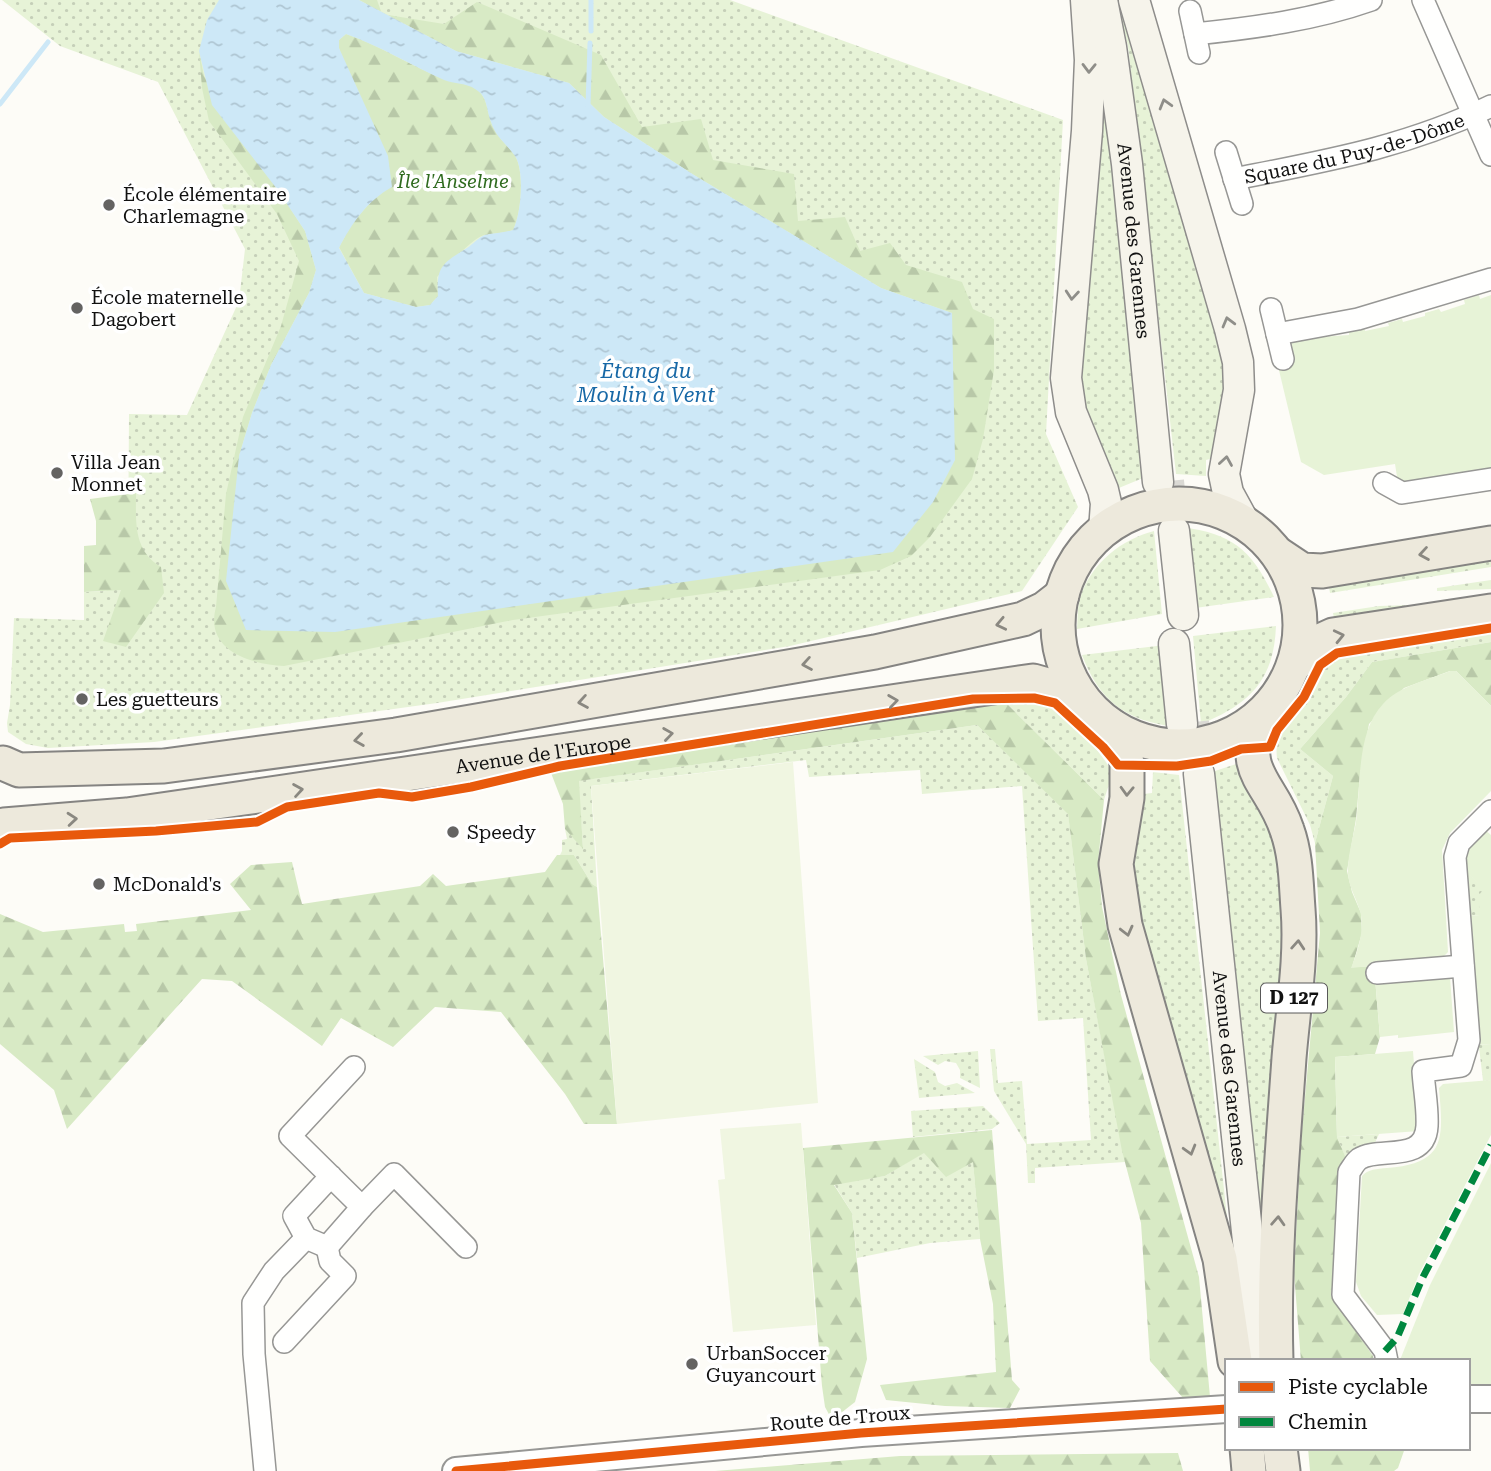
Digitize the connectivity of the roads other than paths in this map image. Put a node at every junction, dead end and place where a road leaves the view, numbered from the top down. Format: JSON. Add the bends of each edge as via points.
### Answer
{"nodes":[{"id":1,"x":1086,"y":0,"type":"edge"},
{"id":2,"x":1102,"y":0,"type":"edge"},
{"id":3,"x":1112,"y":0,"type":"edge"},
{"id":4,"x":1134,"y":0,"type":"edge"},
{"id":5,"x":1371,"y":0,"type":"edge"},
{"id":6,"x":1423,"y":0,"type":"edge"},
{"id":7,"x":1190,"y":11,"type":"dead end"},
{"id":8,"x":1482,"y":110,"type":"edge"},
{"id":9,"x":1226,"y":152,"type":"dead end"},
{"id":10,"x":1491,"y":155,"type":"edge"},
{"id":11,"x":1234,"y":179,"type":"junction"},
{"id":12,"x":1242,"y":204,"type":"dead end"},
{"id":13,"x":1491,"y":279,"type":"edge"},
{"id":14,"x":1270,"y":309,"type":"dead end"},
{"id":15,"x":1277,"y":334,"type":"junction"},
{"id":16,"x":1283,"y":359,"type":"dead end"},
{"id":17,"x":1491,"y":479,"type":"edge"},
{"id":18,"x":1384,"y":483,"type":"dead end"},
{"id":19,"x":1245,"y":524,"type":"junction"},
{"id":20,"x":1104,"y":531,"type":"junction"},
{"id":21,"x":1169,"y":531,"type":"tunnel mouth"},
{"id":22,"x":1491,"y":543,"type":"edge"},
{"id":23,"x":1278,"y":554,"type":"junction"},
{"id":24,"x":1062,"y":595,"type":"junction"},
{"id":25,"x":1491,"y":611,"type":"edge"},
{"id":26,"x":1294,"y":665,"type":"junction"},
{"id":27,"x":1079,"y":694,"type":"junction"},
{"id":28,"x":1259,"y":717,"type":"junction"},
{"id":29,"x":1188,"y":723,"type":"tunnel mouth"},
{"id":30,"x":1112,"y":726,"type":"junction"},
{"id":31,"x":2,"y":761,"type":"edge"},
{"id":32,"x":1491,"y":811,"type":"edge"},
{"id":33,"x":2,"y":827,"type":"edge"},
{"id":34,"x":1462,"y":966,"type":"junction"},
{"id":35,"x":1377,"y":973,"type":"dead end"},
{"id":36,"x":354,"y":1067,"type":"dead end"},
{"id":37,"x":331,"y":1176,"type":"junction"},
{"id":38,"x":362,"y":1207,"type":"junction"},
{"id":39,"x":306,"y":1238,"type":"junction"},
{"id":40,"x":327,"y":1247,"type":"junction"},
{"id":41,"x":466,"y":1247,"type":"dead end"},
{"id":42,"x":284,"y":1342,"type":"dead end"},
{"id":43,"x":1235,"y":1359,"type":"edge"},
{"id":44,"x":1246,"y":1359,"type":"edge"},
{"id":45,"x":1265,"y":1359,"type":"edge"},
{"id":46,"x":1276,"y":1359,"type":"edge"},
{"id":47,"x":1387,"y":1359,"type":"edge"},
{"id":48,"x":1470,"y":1399,"type":"edge"},
{"id":49,"x":1491,"y":1399,"type":"edge"},
{"id":50,"x":1225,"y":1409,"type":"edge"},
{"id":51,"x":1247,"y":1450,"type":"edge"},
{"id":52,"x":1280,"y":1450,"type":"edge"},
{"id":53,"x":535,"y":1467,"type":"edge"},
{"id":54,"x":265,"y":1471,"type":"edge"},
{"id":55,"x":456,"y":1471,"type":"edge"},
{"id":56,"x":1250,"y":1471,"type":"edge"},
{"id":57,"x":1283,"y":1471,"type":"edge"}],
"edges":[{"from":1,"to":20,"type":"main road","one_way":true,"via":[[1090,60],[1087,131],[1066,378],[1071,412],[1103,490]]},
{"from":2,"to":3,"type":"main road","name":"Avenue des Garennes","via":[[1127,164],[1164,481],[1136,164]]},
{"from":19,"to":4,"type":"main road","one_way":true,"via":[[1228,493],[1224,474],[1239,390],[1238,362]]},
{"from":5,"to":7,"type":"street","via":[[1197,43]]},
{"from":6,"to":8,"type":"street"},
{"from":8,"to":10,"type":"street"},
{"from":8,"to":11,"type":"street","name":"Square du Puy-de-Dôme","via":[[1364,153]]},
{"from":9,"to":11,"type":"street","name":"Square du Puy-de-Dôme"},
{"from":11,"to":12,"type":"street","name":"Square du Puy-de-Dôme"},
{"from":13,"to":15,"type":"street","via":[[1358,318]]},
{"from":14,"to":15,"type":"street"},
{"from":15,"to":16,"type":"street"},
{"from":17,"to":18,"type":"street","via":[[1402,493]]},
{"from":19,"to":20,"type":"main road","via":[[1206,507],[1163,506],[1132,515]]},
{"from":19,"to":23,"type":"main road"},
{"from":20,"to":24,"type":"main road","via":[[1071,571]]},
{"from":21,"to":29,"type":"main road"},
{"from":22,"to":23,"type":"main road","one_way":true,"via":[[1322,571],[1302,570]]},
{"from":23,"to":26,"type":"main road","via":[[1299,606]]},
{"from":24,"to":27,"type":"main road","via":[[1060,645]]},
{"from":24,"to":31,"type":"main road","name":"Avenue de l'Europe","one_way":true,"via":[[1023,619],[875,652],[396,734],[164,766],[19,771]]},
{"from":26,"to":25,"type":"main road","one_way":true,"via":[[1333,635]]},
{"from":26,"to":28,"type":"main road","via":[[1280,693]]},
{"from":27,"to":30,"type":"main road"},
{"from":33,"to":27,"type":"main road","name":"Avenue de l'Europe","one_way":true,"via":[[205,804],[1032,681]]},
{"from":28,"to":30,"type":"main road","via":[[1213,742],[1187,746],[1161,745]]},
{"from":46,"to":28,"type":"main road","number":"D 127","one_way":true,"via":[[1274,1289],[1299,926],[1287,828],[1254,767],[1252,738]]},
{"from":30,"to":43,"type":"main road","one_way":true,"via":[[1127,765],[1127,798],[1116,864],[1125,925],[1220,1259]]},
{"from":31,"to":33,"type":"main road","via":[[15,794]]},
{"from":32,"to":34,"type":"street","via":[[1459,843],[1455,857]]},
{"from":34,"to":35,"type":"street"},
{"from":34,"to":47,"type":"street","via":[[1469,1040],[1461,1066],[1423,1071],[1427,1129],[1423,1140],[1398,1154],[1370,1154],[1357,1160],[1349,1172],[1343,1295]]},
{"from":36,"to":37,"type":"street","via":[[290,1136]]},
{"from":37,"to":38,"type":"street"},
{"from":37,"to":39,"type":"street","via":[[294,1216]]},
{"from":38,"to":40,"type":"street"},
{"from":38,"to":41,"type":"street","via":[[394,1174]]},
{"from":39,"to":40,"type":"street"},
{"from":39,"to":54,"type":"street","via":[[274,1271],[253,1303]]},
{"from":40,"to":42,"type":"street","via":[[330,1261],[345,1276]]},
{"from":44,"to":45,"type":"main road","name":"Avenue des Garennes","via":[[1247,1322],[1193,775]]},
{"from":48,"to":49,"type":"street"},
{"from":50,"to":53,"type":"street","name":"Route de Troux","via":[[861,1433]]},
{"from":51,"to":56,"type":"main road"},
{"from":52,"to":57,"type":"main road"},
{"from":53,"to":55,"type":"street","name":"Route de Troux"}]}
